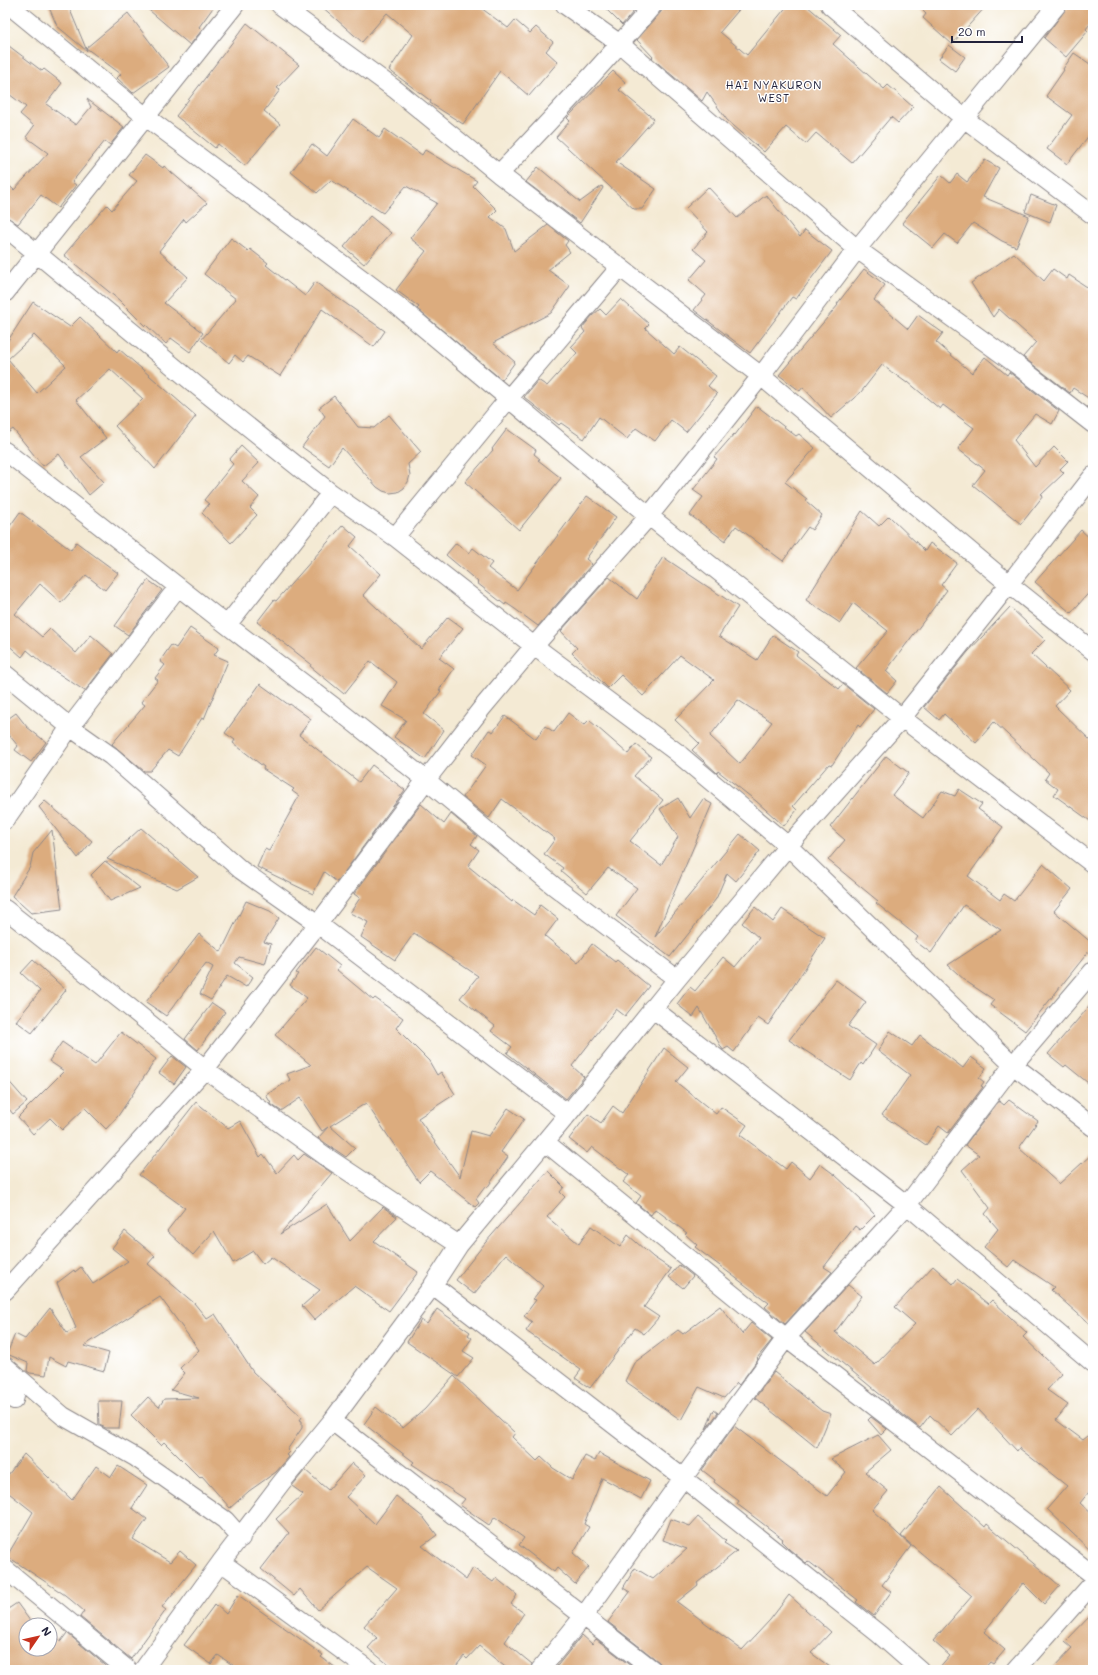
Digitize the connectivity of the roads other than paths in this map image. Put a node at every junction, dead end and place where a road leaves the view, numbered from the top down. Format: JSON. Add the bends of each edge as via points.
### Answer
{"nodes":[{"id":1,"x":9,"y":5,"type":"edge"},
{"id":2,"x":235,"y":5,"type":"edge"},
{"id":3,"x":280,"y":5,"type":"edge"},
{"id":4,"x":565,"y":5,"type":"edge"},
{"id":5,"x":653,"y":5,"type":"edge"},
{"id":6,"x":830,"y":5,"type":"edge"},
{"id":7,"x":1057,"y":5,"type":"edge"},
{"id":8,"x":620,"y":44,"type":"junction"},
{"id":9,"x":146,"y":117,"type":"junction"},
{"id":10,"x":965,"y":119,"type":"junction"},
{"id":11,"x":499,"y":174,"type":"junction"},
{"id":12,"x":1093,"y":215,"type":"edge"},
{"id":13,"x":5,"y":227,"type":"edge"},
{"id":14,"x":857,"y":249,"type":"junction"},
{"id":15,"x":38,"y":253,"type":"junction"},
{"id":16,"x":620,"y":267,"type":"junction"},
{"id":17,"x":5,"y":293,"type":"edge"},
{"id":18,"x":761,"y":376,"type":"junction"},
{"id":19,"x":509,"y":398,"type":"junction"},
{"id":20,"x":1093,"y":424,"type":"edge"},
{"id":21,"x":5,"y":451,"type":"edge"},
{"id":22,"x":1093,"y":476,"type":"edge"},
{"id":23,"x":331,"y":492,"type":"junction"},
{"id":24,"x":649,"y":516,"type":"junction"},
{"id":25,"x":395,"y":537,"type":"junction"},
{"id":26,"x":1010,"y":584,"type":"junction"},
{"id":27,"x":178,"y":587,"type":"junction"},
{"id":28,"x":227,"y":626,"type":"junction"},
{"id":29,"x":534,"y":646,"type":"junction"},
{"id":30,"x":1093,"y":651,"type":"edge"},
{"id":31,"x":5,"y":674,"type":"edge"},
{"id":32,"x":902,"y":718,"type":"junction"},
{"id":33,"x":70,"y":728,"type":"junction"},
{"id":34,"x":426,"y":780,"type":"junction"},
{"id":35,"x":5,"y":820,"type":"edge"},
{"id":36,"x":788,"y":846,"type":"junction"},
{"id":37,"x":1093,"y":864,"type":"edge"},
{"id":38,"x":5,"y":909,"type":"edge"},
{"id":39,"x":318,"y":924,"type":"junction"},
{"id":40,"x":1093,"y":971,"type":"edge"},
{"id":41,"x":676,"y":979,"type":"junction"},
{"id":42,"x":652,"y":1008,"type":"junction"},
{"id":43,"x":1013,"y":1065,"type":"junction"},
{"id":44,"x":204,"y":1069,"type":"junction"},
{"id":45,"x":568,"y":1114,"type":"junction"},
{"id":46,"x":1093,"y":1127,"type":"edge"},
{"id":47,"x":545,"y":1142,"type":"junction"},
{"id":48,"x":907,"y":1206,"type":"junction"},
{"id":49,"x":459,"y":1245,"type":"junction"},
{"id":50,"x":433,"y":1285,"type":"junction"},
{"id":51,"x":5,"y":1291,"type":"edge"},
{"id":52,"x":786,"y":1338,"type":"junction"},
{"id":53,"x":1093,"y":1363,"type":"edge"},
{"id":54,"x":5,"y":1366,"type":"edge"},
{"id":55,"x":5,"y":1380,"type":"edge"},
{"id":56,"x":14,"y":1400,"type":"dead end"},
{"id":57,"x":332,"y":1421,"type":"junction"},
{"id":58,"x":683,"y":1478,"type":"junction"},
{"id":59,"x":241,"y":1538,"type":"junction"},
{"id":60,"x":221,"y":1562,"type":"junction"},
{"id":61,"x":7,"y":1575,"type":"edge"},
{"id":62,"x":1093,"y":1575,"type":"edge"},
{"id":63,"x":1093,"y":1583,"type":"edge"},
{"id":64,"x":583,"y":1617,"type":"junction"},
{"id":65,"x":128,"y":1670,"type":"edge"},
{"id":66,"x":143,"y":1670,"type":"edge"},
{"id":67,"x":369,"y":1670,"type":"edge"},
{"id":68,"x":540,"y":1670,"type":"edge"},
{"id":69,"x":653,"y":1670,"type":"edge"},
{"id":70,"x":920,"y":1670,"type":"edge"},
{"id":71,"x":1016,"y":1670,"type":"edge"}],
"edges":[{"from":1,"to":9,"type":"street"},
{"from":2,"to":9,"type":"street"},
{"from":3,"to":11,"type":"street","via":[[396,90]]},
{"from":4,"to":8,"type":"street"},
{"from":5,"to":8,"type":"street"},
{"from":6,"to":10,"type":"street"},
{"from":7,"to":10,"type":"street"},
{"from":8,"to":11,"type":"street"},
{"from":8,"to":14,"type":"street"},
{"from":9,"to":15,"type":"street"},
{"from":9,"to":19,"type":"street","via":[[398,306]]},
{"from":10,"to":12,"type":"street"},
{"from":10,"to":14,"type":"street"},
{"from":11,"to":16,"type":"street"},
{"from":13,"to":15,"type":"street"},
{"from":14,"to":18,"type":"street"},
{"from":14,"to":20,"type":"street","via":[[1017,365]]},
{"from":15,"to":17,"type":"street"},
{"from":15,"to":23,"type":"street","via":[[196,385]]},
{"from":16,"to":18,"type":"street"},
{"from":16,"to":19,"type":"street"},
{"from":18,"to":24,"type":"street"},
{"from":18,"to":26,"type":"street"},
{"from":19,"to":24,"type":"street"},
{"from":19,"to":25,"type":"street"},
{"from":21,"to":27,"type":"street"},
{"from":22,"to":26,"type":"street"},
{"from":23,"to":25,"type":"street"},
{"from":23,"to":28,"type":"street"},
{"from":24,"to":29,"type":"street"},
{"from":24,"to":32,"type":"street"},
{"from":25,"to":29,"type":"street"},
{"from":26,"to":30,"type":"street"},
{"from":26,"to":32,"type":"street"},
{"from":27,"to":28,"type":"street"},
{"from":27,"to":33,"type":"street"},
{"from":28,"to":34,"type":"street"},
{"from":29,"to":34,"type":"street"},
{"from":29,"to":36,"type":"street","via":[[675,752]]},
{"from":31,"to":33,"type":"street"},
{"from":32,"to":36,"type":"street"},
{"from":32,"to":37,"type":"street"},
{"from":33,"to":35,"type":"street"},
{"from":33,"to":39,"type":"street","via":[[111,756],[241,870]]},
{"from":34,"to":39,"type":"street"},
{"from":34,"to":41,"type":"street","via":[[554,886]]},
{"from":36,"to":41,"type":"street"},
{"from":36,"to":43,"type":"street"},
{"from":38,"to":44,"type":"street"},
{"from":39,"to":44,"type":"street"},
{"from":39,"to":45,"type":"street"},
{"from":40,"to":43,"type":"street"},
{"from":41,"to":42,"type":"street"},
{"from":42,"to":45,"type":"street"},
{"from":42,"to":48,"type":"street"},
{"from":43,"to":46,"type":"street"},
{"from":43,"to":48,"type":"street"},
{"from":44,"to":49,"type":"street","via":[[328,1158]]},
{"from":44,"to":51,"type":"street"},
{"from":45,"to":47,"type":"street"},
{"from":47,"to":49,"type":"street"},
{"from":47,"to":52,"type":"street"},
{"from":48,"to":52,"type":"street"},
{"from":48,"to":53,"type":"street"},
{"from":49,"to":50,"type":"street"},
{"from":50,"to":57,"type":"street"},
{"from":50,"to":58,"type":"street"},
{"from":52,"to":58,"type":"street"},
{"from":52,"to":62,"type":"street"},
{"from":54,"to":59,"type":"street","via":[[62,1416],[135,1457],[225,1520]]},
{"from":55,"to":56,"type":"street","via":[[16,1392]]},
{"from":57,"to":59,"type":"street","via":[[281,1483]]},
{"from":57,"to":64,"type":"street"},
{"from":58,"to":64,"type":"street"},
{"from":58,"to":70,"type":"street","via":[[879,1634]]},
{"from":59,"to":60,"type":"street"},
{"from":60,"to":66,"type":"street"},
{"from":60,"to":67,"type":"street"},
{"from":61,"to":65,"type":"street"},
{"from":63,"to":71,"type":"street"},
{"from":64,"to":68,"type":"street"},
{"from":64,"to":69,"type":"street"}]}
